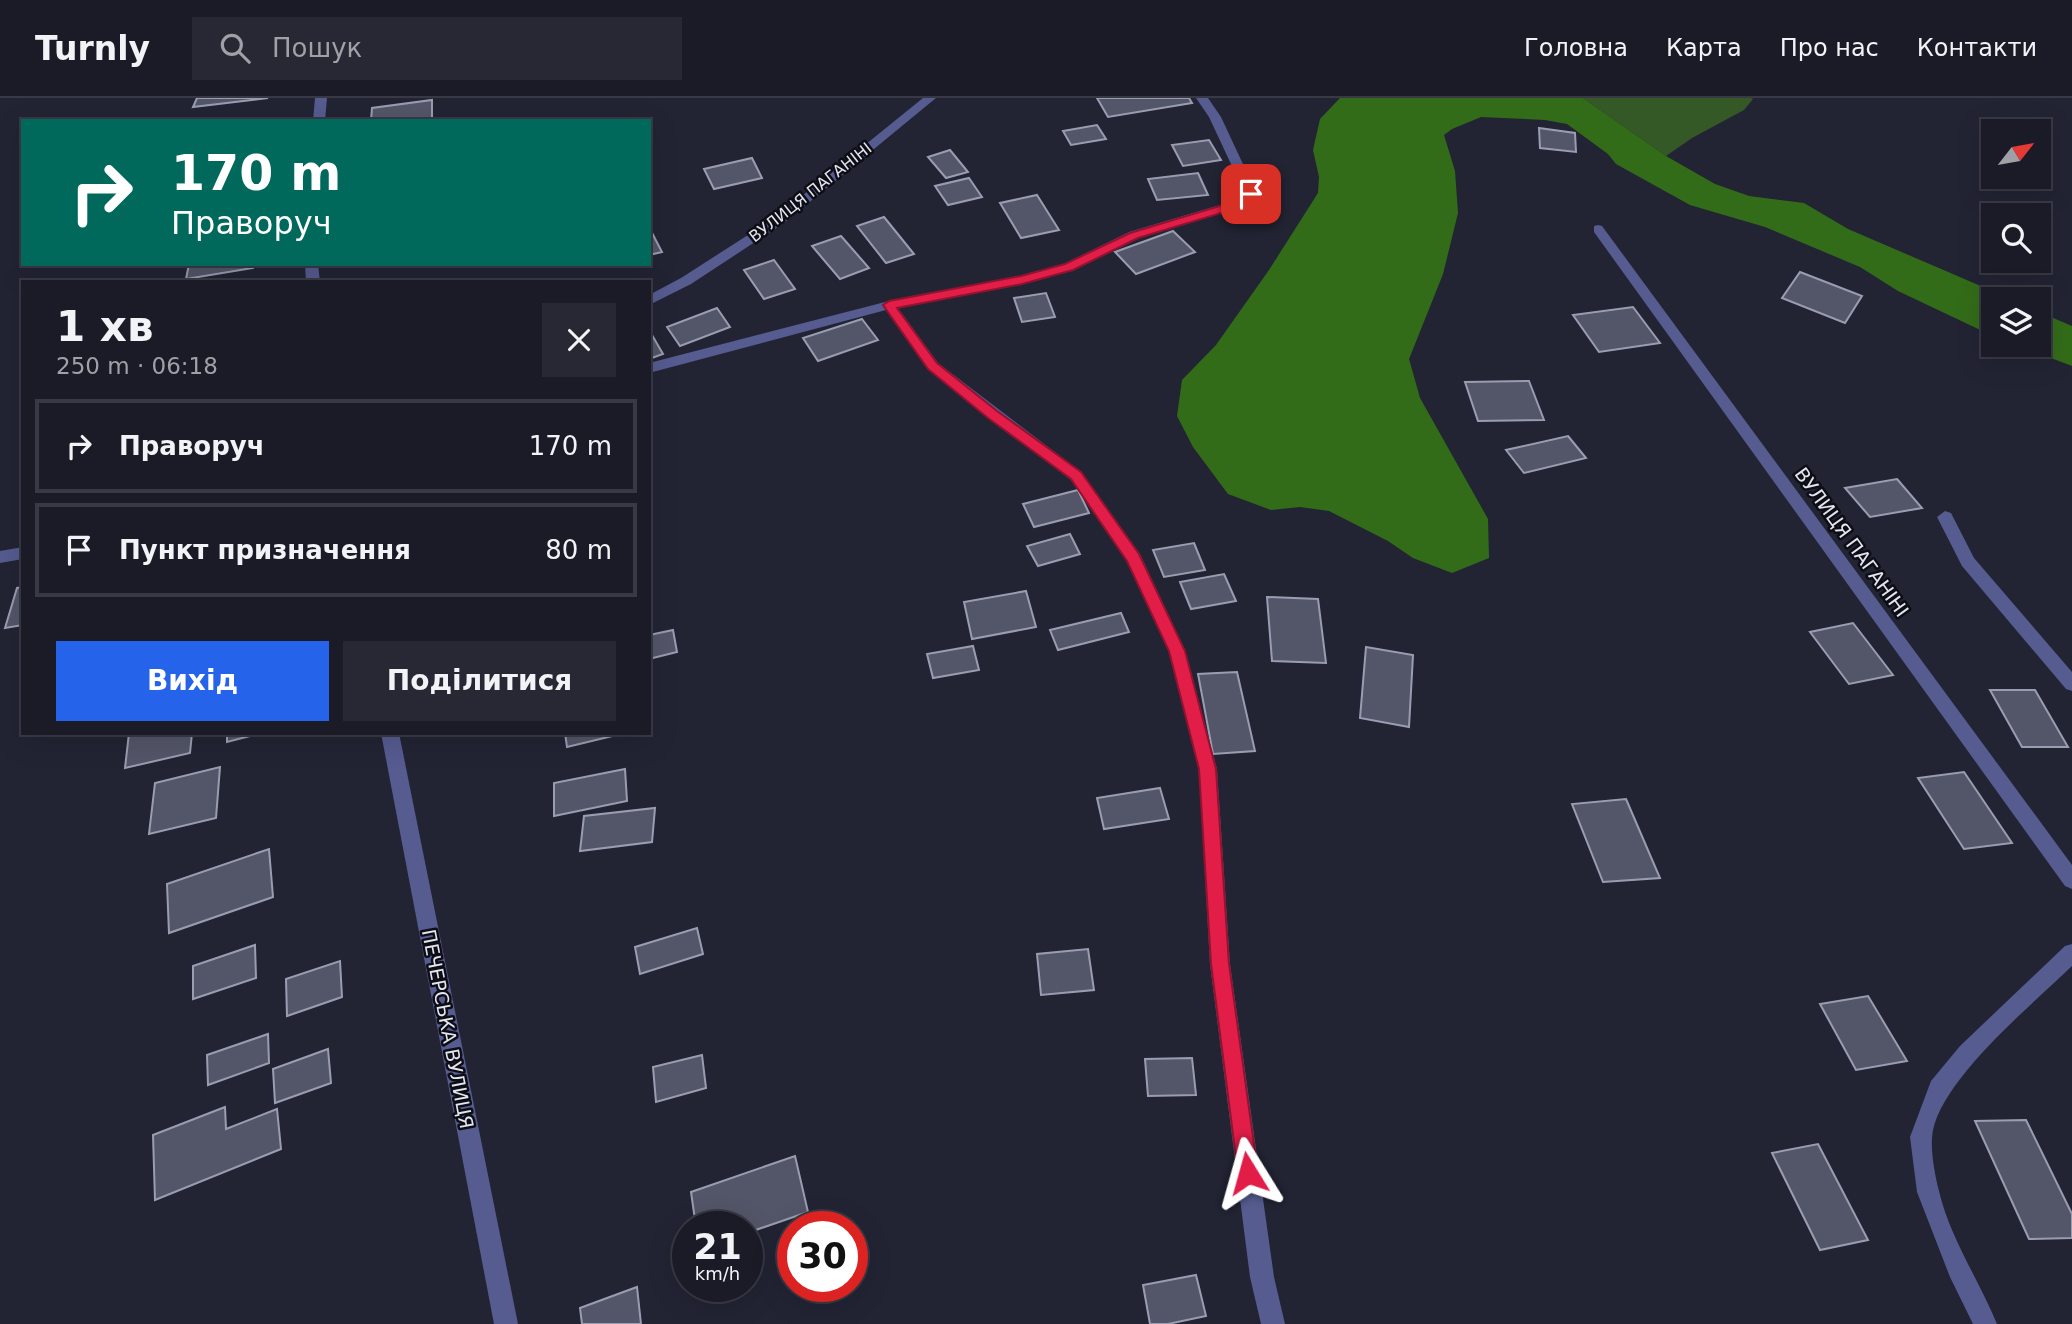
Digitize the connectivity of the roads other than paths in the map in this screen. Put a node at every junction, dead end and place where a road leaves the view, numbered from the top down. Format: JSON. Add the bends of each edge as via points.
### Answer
{"nodes":[{"id":1,"x":321,"y":98,"type":"edge"},
{"id":2,"x":930,"y":98,"type":"edge"},
{"id":3,"x":1202,"y":98,"type":"edge"},
{"id":4,"x":318,"y":119,"type":"edge"},
{"id":5,"x":1598,"y":229,"type":"dead end"},
{"id":6,"x":651,"y":300,"type":"edge"},
{"id":7,"x":889,"y":305,"type":"junction"},
{"id":8,"x":651,"y":367,"type":"edge"},
{"id":9,"x":1945,"y":517,"type":"dead end"},
{"id":10,"x":21,"y":553,"type":"edge"},
{"id":11,"x":0,"y":557,"type":"edge"},
{"id":12,"x":2072,"y":684,"type":"edge"},
{"id":13,"x":390,"y":735,"type":"edge"},
{"id":14,"x":2072,"y":880,"type":"edge"},
{"id":15,"x":2072,"y":953,"type":"edge"},
{"id":16,"x":506,"y":1324,"type":"edge"},
{"id":17,"x":1273,"y":1324,"type":"edge"},
{"id":18,"x":1985,"y":1324,"type":"edge"}],
"edges":[{"from":1,"to":4,"type":"street"},
{"from":2,"to":6,"type":"street","name":"ВУЛИЦЯ ПАГАНІНІ","via":[[780,220]]},
{"from":3,"to":7,"type":"street","via":[[1251,194],[1244,202],[1134,236],[1069,267]]},
{"from":5,"to":14,"type":"street","name":"ВУЛИЦЯ ПАГАНІНІ"},
{"from":7,"to":8,"type":"street"},
{"from":7,"to":17,"type":"street","via":[[933,366],[1076,476],[1133,558],[1177,651],[1208,769],[1220,964],[1262,1277]]},
{"from":9,"to":12,"type":"street","via":[[1968,562]]},
{"from":10,"to":11,"type":"street"},
{"from":13,"to":16,"type":"street","name":"ПЕЧЕРСЬКА ВУЛИЦЯ"},
{"from":15,"to":18,"type":"street","via":[[1967,1054],[1939,1089],[1921,1137],[1928,1192]]}]}
